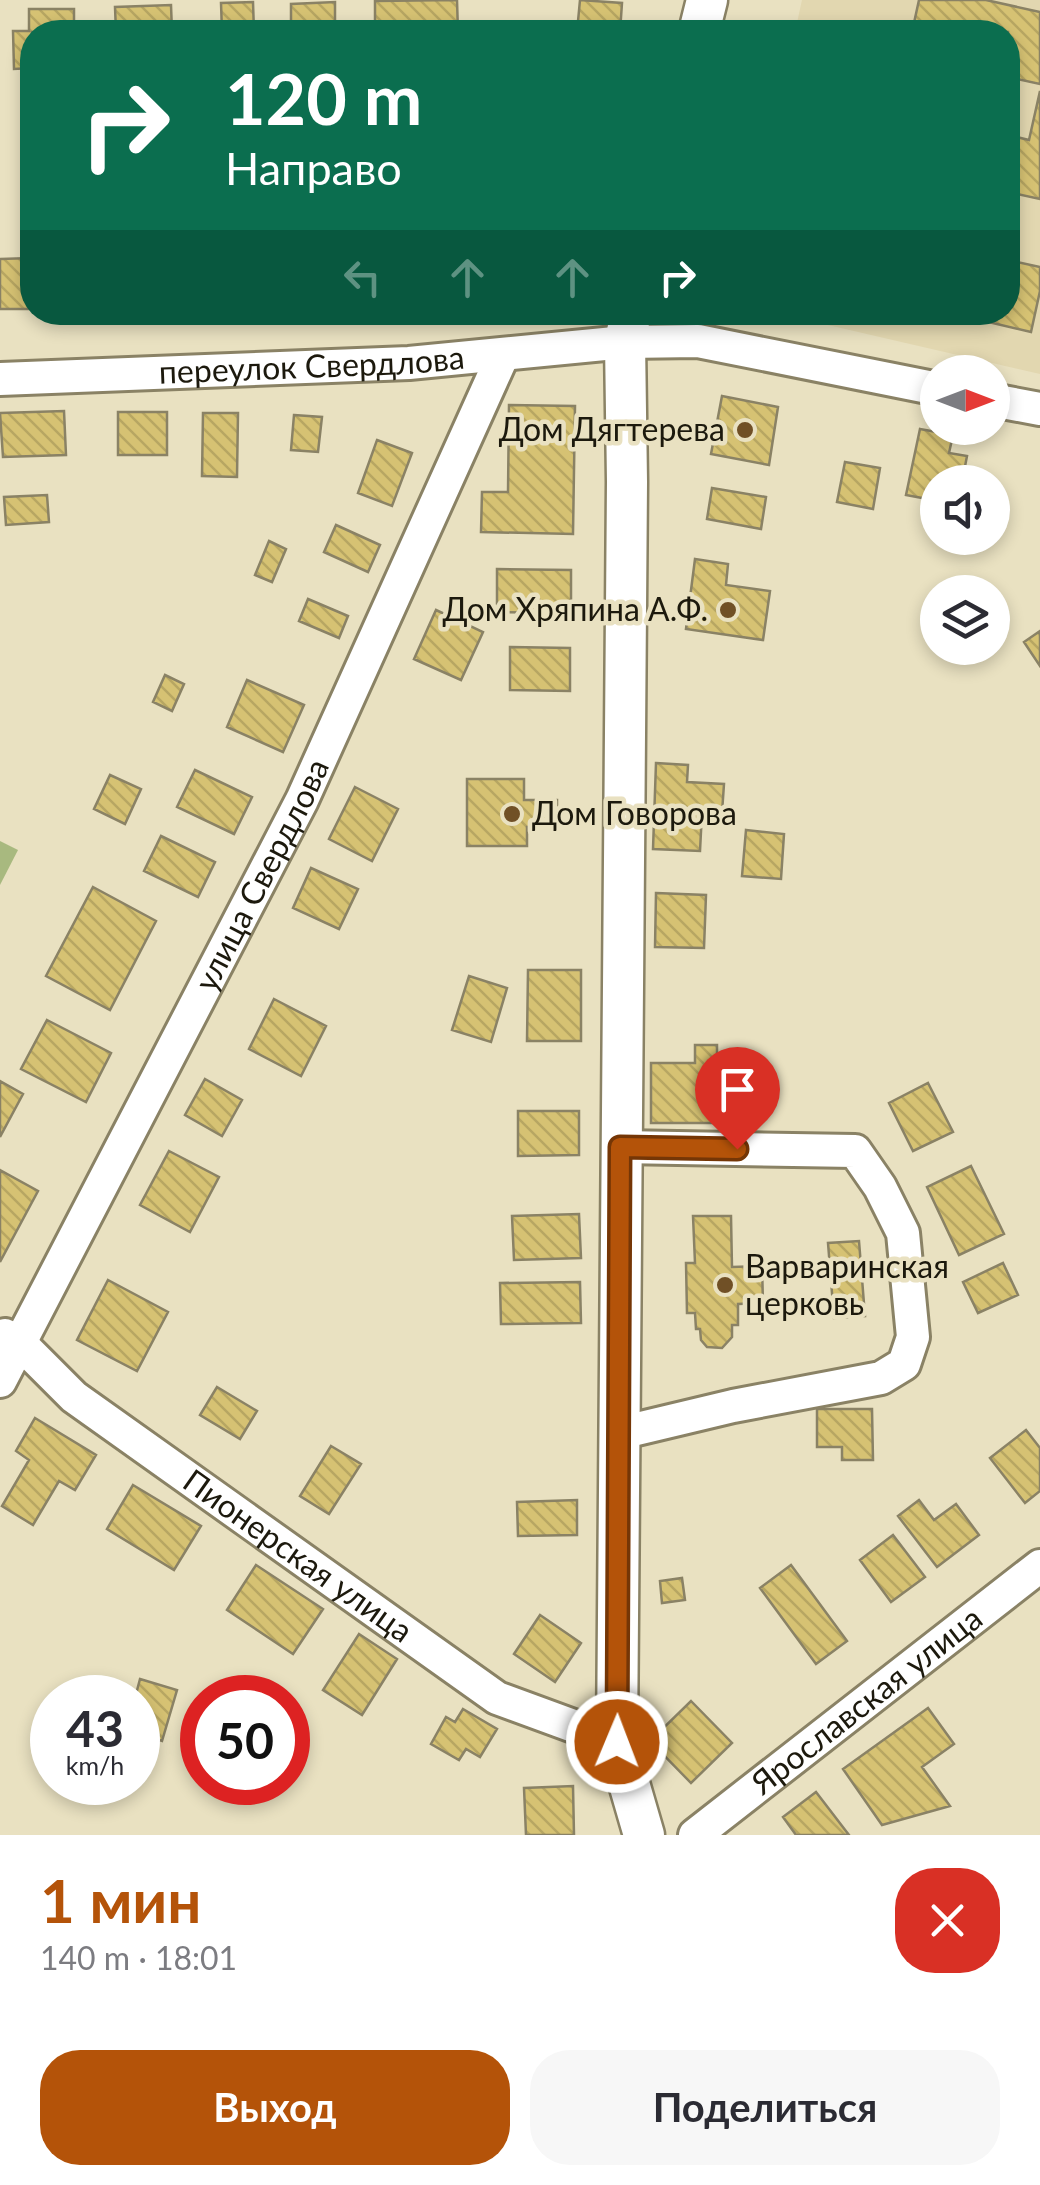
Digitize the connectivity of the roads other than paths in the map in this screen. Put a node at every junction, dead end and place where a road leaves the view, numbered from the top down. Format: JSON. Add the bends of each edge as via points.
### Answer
{"nodes":[{"id":1,"x":628,"y":327,"type":"edge"},
{"id":2,"x":502,"y":356,"type":"junction"},
{"id":3,"x":0,"y":378,"type":"edge"},
{"id":4,"x":920,"y":385,"type":"edge"},
{"id":5,"x":1010,"y":403,"type":"edge"},
{"id":6,"x":1040,"y":409,"type":"edge"},
{"id":7,"x":620,"y":1147,"type":"junction"},
{"id":8,"x":10,"y":1337,"type":"edge"},
{"id":9,"x":0,"y":1382,"type":"edge"},
{"id":10,"x":620,"y":1433,"type":"junction"},
{"id":11,"x":1040,"y":1566,"type":"edge"},
{"id":12,"x":617,"y":1742,"type":"junction"},
{"id":13,"x":644,"y":1835,"type":"edge"},
{"id":14,"x":695,"y":1835,"type":"edge"}],
"edges":[{"from":1,"to":2,"type":"street","name":"переулок Свердлова"},
{"from":1,"to":4,"type":"street","name":"переулок Свердлова"},
{"from":1,"to":7,"type":"main road"},
{"from":2,"to":3,"type":"street","name":"переулок Свердлова"},
{"from":2,"to":8,"type":"street","name":"улица Свердлова","via":[[302,800]]},
{"from":5,"to":6,"type":"street"},
{"from":7,"to":10,"type":"main road"},
{"from":7,"to":10,"type":"street","via":[[855,1150],[903,1232],[912,1338],[904,1364],[881,1378]]},
{"from":8,"to":9,"type":"street","name":"улица Свердлова"},
{"from":8,"to":12,"type":"street","name":"Пионерская улица","via":[[74,1398],[496,1698]]},
{"from":10,"to":12,"type":"main road"},
{"from":11,"to":14,"type":"street","name":"Ярославская улица"},
{"from":12,"to":13,"type":"main road"}]}
